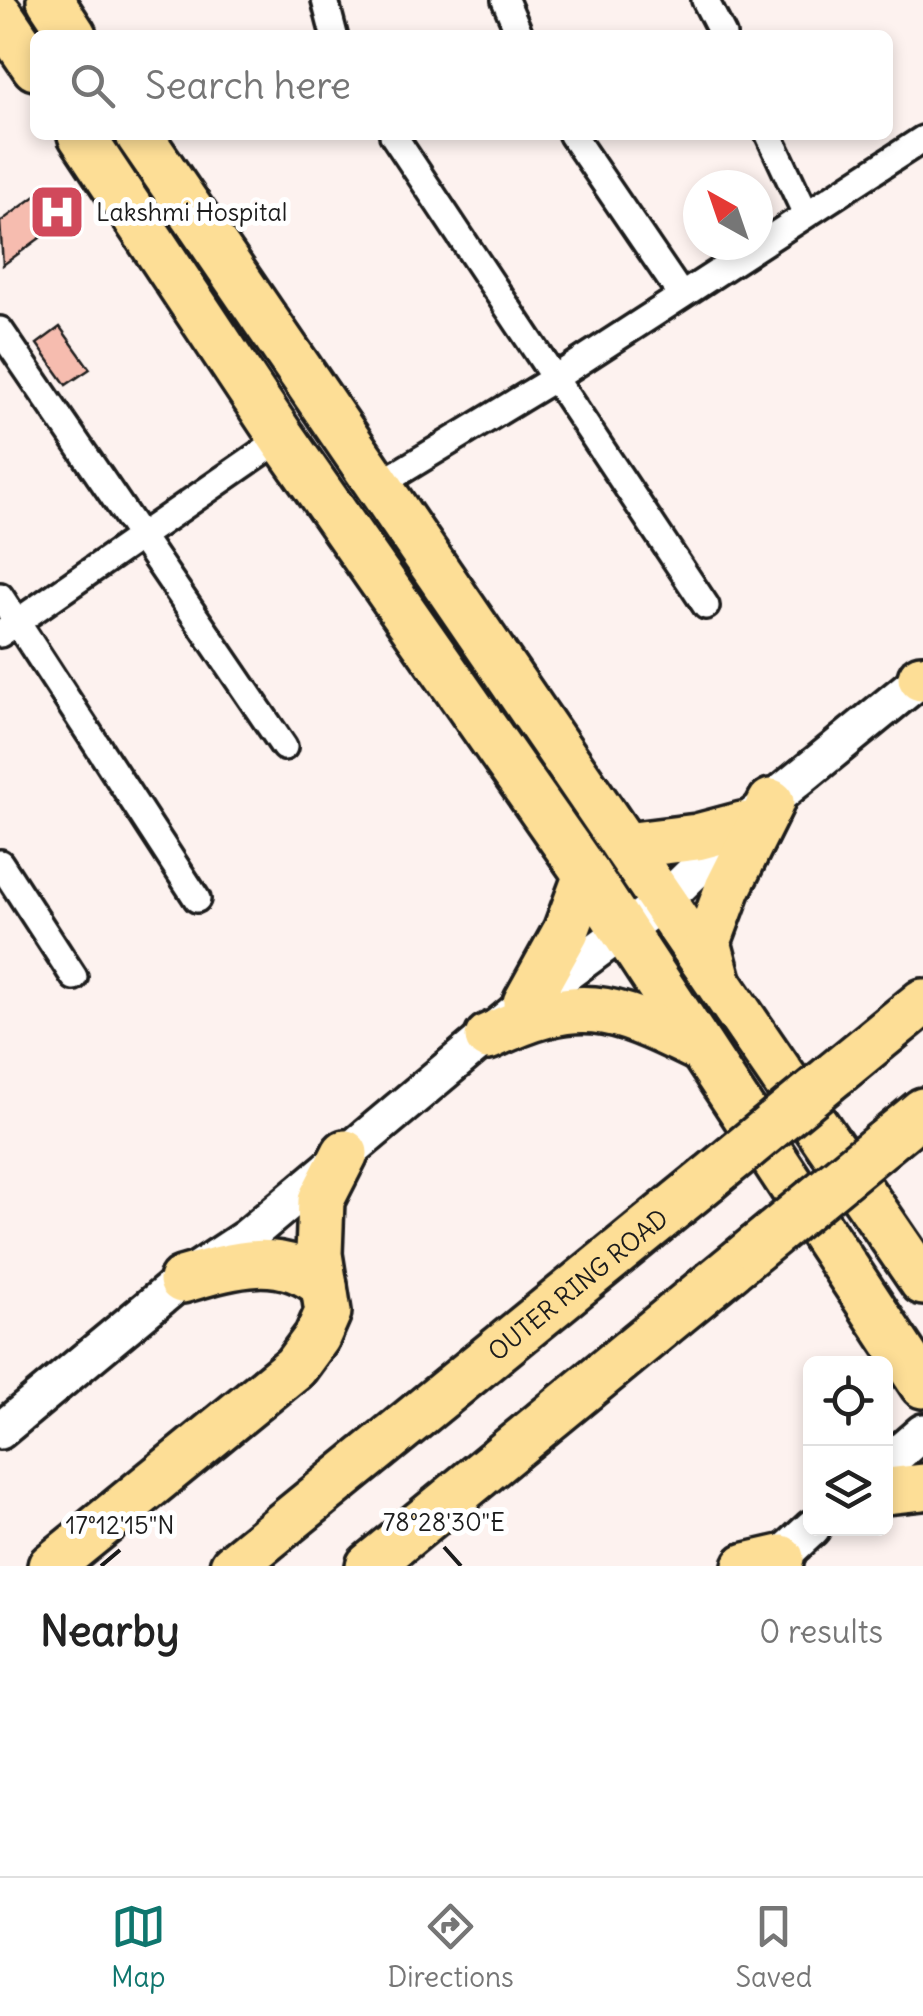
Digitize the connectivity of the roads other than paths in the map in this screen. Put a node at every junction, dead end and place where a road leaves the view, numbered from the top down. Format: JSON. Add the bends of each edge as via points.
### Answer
{"nodes":[{"id":1,"x":50,"y":0,"type":"edge"},
{"id":2,"x":325,"y":0,"type":"edge"},
{"id":3,"x":505,"y":0,"type":"edge"},
{"id":4,"x":705,"y":0,"type":"edge"},
{"id":5,"x":0,"y":15,"type":"edge"},
{"id":6,"x":70,"y":30,"type":"edge"},
{"id":7,"x":333,"y":30,"type":"edge"},
{"id":8,"x":518,"y":30,"type":"edge"},
{"id":9,"x":720,"y":30,"type":"edge"},
{"id":10,"x":30,"y":60,"type":"edge"},
{"id":11,"x":923,"y":139,"type":"edge"},
{"id":12,"x":83,"y":140,"type":"edge"},
{"id":13,"x":142,"y":140,"type":"edge"},
{"id":14,"x":396,"y":140,"type":"edge"},
{"id":15,"x":575,"y":140,"type":"edge"},
{"id":16,"x":772,"y":140,"type":"edge"},
{"id":17,"x":806,"y":214,"type":"junction"},
{"id":18,"x":682,"y":296,"type":"junction"},
{"id":19,"x":0,"y":330,"type":"edge"},
{"id":20,"x":555,"y":378,"type":"junction"},
{"id":21,"x":282,"y":438,"type":"junction"},
{"id":22,"x":377,"y":486,"type":"junction"},
{"id":23,"x":143,"y":538,"type":"junction"},
{"id":24,"x":0,"y":596,"type":"edge"},
{"id":25,"x":706,"y":606,"type":"dead end"},
{"id":26,"x":9,"y":628,"type":"edge"},
{"id":27,"x":922,"y":678,"type":"edge"},
{"id":28,"x":284,"y":747,"type":"dead end"},
{"id":29,"x":757,"y":814,"type":"junction"},
{"id":30,"x":624,"y":846,"type":"junction"},
{"id":31,"x":0,"y":864,"type":"edge"},
{"id":32,"x":587,"y":875,"type":"junction"},
{"id":33,"x":197,"y":899,"type":"dead end"},
{"id":34,"x":665,"y":900,"type":"junction"},
{"id":35,"x":621,"y":932,"type":"junction"},
{"id":36,"x":74,"y":977,"type":"dead end"},
{"id":37,"x":721,"y":989,"type":"junction"},
{"id":38,"x":923,"y":1002,"type":"edge"},
{"id":39,"x":526,"y":1003,"type":"junction"},
{"id":40,"x":488,"y":1037,"type":"junction"},
{"id":41,"x":699,"y":1048,"type":"junction"},
{"id":42,"x":923,"y":1111,"type":"edge"},
{"id":43,"x":345,"y":1153,"type":"junction"},
{"id":44,"x":890,"y":1231,"type":"junction"},
{"id":45,"x":923,"y":1262,"type":"edge"},
{"id":46,"x":182,"y":1280,"type":"junction"},
{"id":47,"x":923,"y":1282,"type":"edge"},
{"id":48,"x":324,"y":1286,"type":"junction"},
{"id":49,"x":883,"y":1346,"type":"edge"},
{"id":50,"x":923,"y":1385,"type":"edge"},
{"id":51,"x":0,"y":1431,"type":"edge"},
{"id":52,"x":923,"y":1432,"type":"edge"},
{"id":53,"x":893,"y":1458,"type":"edge"},
{"id":54,"x":923,"y":1487,"type":"edge"},
{"id":55,"x":893,"y":1489,"type":"edge"},
{"id":56,"x":51,"y":1566,"type":"edge"},
{"id":57,"x":233,"y":1566,"type":"edge"},
{"id":58,"x":369,"y":1566,"type":"edge"}],
"edges":[{"from":1,"to":6,"type":"highway"},
{"from":2,"to":7,"type":"street"},
{"from":3,"to":8,"type":"street"},
{"from":4,"to":9,"type":"street"},
{"from":5,"to":10,"type":"highway"},
{"from":11,"to":17,"type":"street"},
{"from":12,"to":21,"type":"highway"},
{"from":13,"to":22,"type":"highway"},
{"from":14,"to":20,"type":"street"},
{"from":15,"to":18,"type":"street"},
{"from":16,"to":17,"type":"street"},
{"from":17,"to":18,"type":"street"},
{"from":18,"to":20,"type":"street"},
{"from":19,"to":23,"type":"street"},
{"from":20,"to":22,"type":"street"},
{"from":20,"to":25,"type":"street"},
{"from":21,"to":23,"type":"street"},
{"from":21,"to":32,"type":"highway"},
{"from":22,"to":30,"type":"highway"},
{"from":23,"to":26,"type":"street"},
{"from":23,"to":28,"type":"street"},
{"from":24,"to":26,"type":"street"},
{"from":26,"to":33,"type":"street"},
{"from":27,"to":29,"type":"main road"},
{"from":29,"to":30,"type":"highway","via":[[698,837]]},
{"from":29,"to":34,"type":"main road"},
{"from":29,"to":37,"type":"highway","via":[[708,942]]},
{"from":30,"to":34,"type":"highway"},
{"from":31,"to":36,"type":"street"},
{"from":32,"to":35,"type":"highway"},
{"from":32,"to":39,"type":"highway"},
{"from":34,"to":35,"type":"main road"},
{"from":34,"to":37,"type":"highway"},
{"from":35,"to":39,"type":"main road"},
{"from":35,"to":41,"type":"highway"},
{"from":37,"to":44,"type":"highway"},
{"from":38,"to":57,"type":"highway","name":"OUTER RING ROAD","bridge":true},
{"from":39,"to":40,"type":"main road"},
{"from":40,"to":41,"type":"highway","via":[[540,1013],[590,1008],[639,1019]]},
{"from":40,"to":43,"type":"main road"},
{"from":41,"to":49,"type":"highway"},
{"from":42,"to":58,"type":"highway","bridge":true},
{"from":43,"to":46,"type":"main road","via":[[247,1237]]},
{"from":43,"to":48,"type":"highway","via":[[321,1200]]},
{"from":44,"to":45,"type":"highway"},
{"from":44,"to":47,"type":"highway"},
{"from":46,"to":48,"type":"highway","via":[[235,1264],[271,1262],[303,1268]]},
{"from":46,"to":51,"type":"main road"},
{"from":48,"to":56,"type":"highway","via":[[328,1312],[295,1367]]},
{"from":49,"to":50,"type":"highway"},
{"from":52,"to":53,"type":"main road"},
{"from":54,"to":55,"type":"highway"}]}
